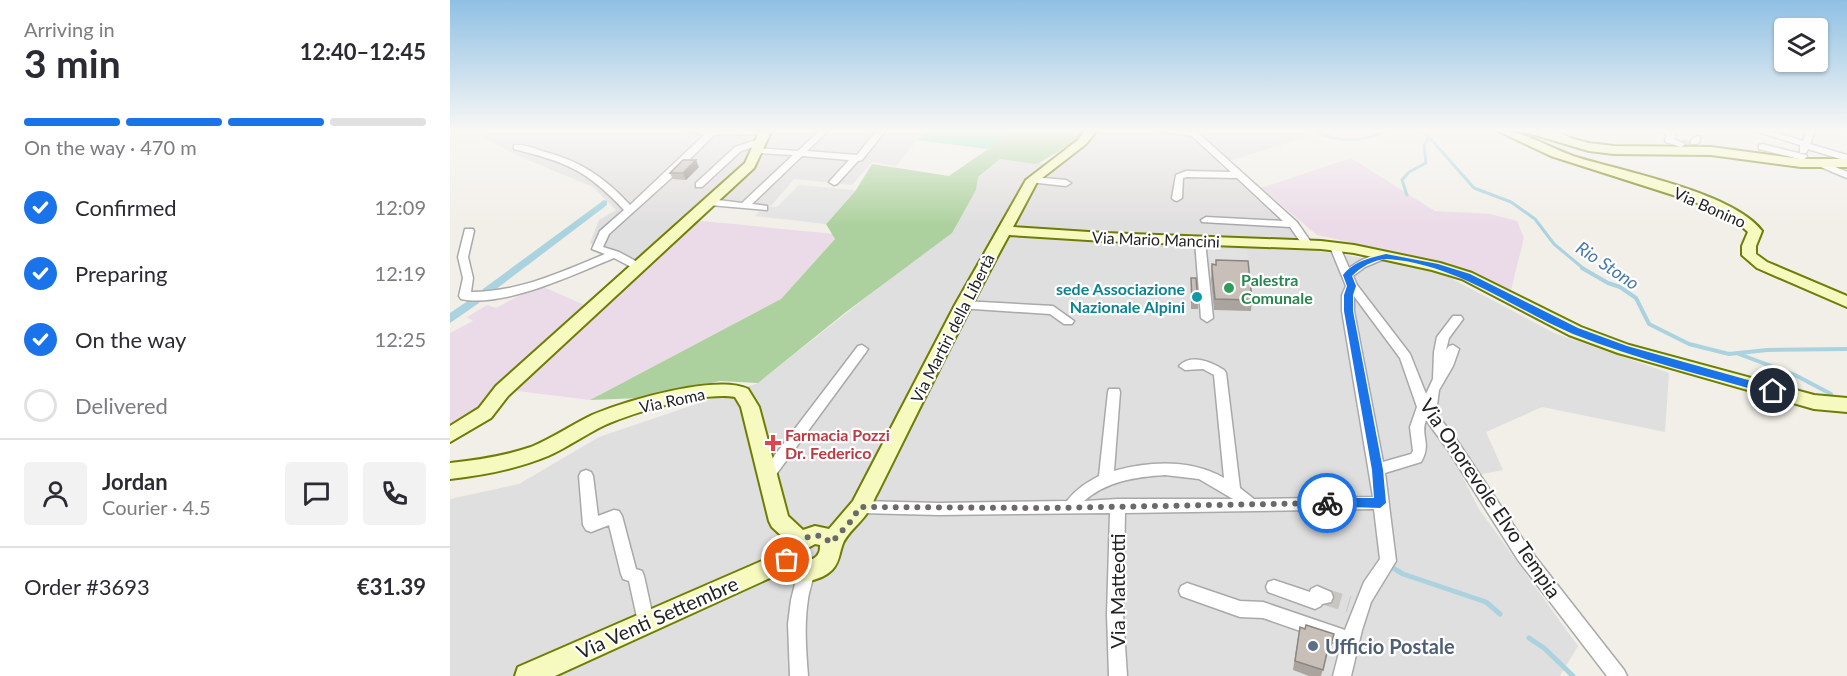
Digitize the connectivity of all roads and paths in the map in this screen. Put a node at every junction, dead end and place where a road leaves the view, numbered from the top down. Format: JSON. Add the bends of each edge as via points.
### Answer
{"nodes":[{"id":1,"x":570,"y":162,"type":"edge"},
{"id":2,"x":683,"y":162,"type":"edge"},
{"id":3,"x":724,"y":162,"type":"edge"},
{"id":4,"x":752,"y":162,"type":"edge"},
{"id":5,"x":793,"y":162,"type":"edge"},
{"id":6,"x":853,"y":162,"type":"edge"},
{"id":7,"x":1056,"y":162,"type":"edge"},
{"id":8,"x":1224,"y":162,"type":"edge"},
{"id":9,"x":1583,"y":162,"type":"edge"},
{"id":10,"x":1811,"y":162,"type":"edge"},
{"id":11,"x":1820,"y":162,"type":"edge"},
{"id":12,"x":1847,"y":163,"type":"edge"},
{"id":13,"x":1239,"y":175,"type":"junction"},
{"id":14,"x":1847,"y":175,"type":"edge"},
{"id":15,"x":1032,"y":180,"type":"junction"},
{"id":16,"x":834,"y":182,"type":"dead end"},
{"id":17,"x":1066,"y":183,"type":"dead end"},
{"id":18,"x":699,"y":185,"type":"dead end"},
{"id":19,"x":1177,"y":198,"type":"dead end"},
{"id":20,"x":711,"y":202,"type":"junction"},
{"id":21,"x":744,"y":206,"type":"junction"},
{"id":22,"x":764,"y":208,"type":"dead end"},
{"id":23,"x":629,"y":210,"type":"junction"},
{"id":24,"x":1206,"y":220,"type":"dead end"},
{"id":25,"x":1293,"y":224,"type":"junction"},
{"id":26,"x":1004,"y":230,"type":"junction"},
{"id":27,"x":469,"y":231,"type":"dead end"},
{"id":28,"x":1200,"y":241,"type":"junction"},
{"id":29,"x":1308,"y":245,"type":"junction"},
{"id":30,"x":1335,"y":247,"type":"junction"},
{"id":31,"x":615,"y":254,"type":"junction"},
{"id":32,"x":1386,"y":256,"type":"junction"},
{"id":33,"x":639,"y":267,"type":"junction"},
{"id":34,"x":1350,"y":281,"type":"junction"},
{"id":35,"x":1847,"y":302,"type":"edge"},
{"id":36,"x":963,"y":305,"type":"junction"},
{"id":37,"x":1207,"y":318,"type":"dead end"},
{"id":38,"x":1457,"y":319,"type":"dead end"},
{"id":39,"x":1068,"y":321,"type":"dead end"},
{"id":40,"x":862,"y":349,"type":"dead end"},
{"id":41,"x":1453,"y":349,"type":"dead end"},
{"id":42,"x":1185,"y":366,"type":"dead end"},
{"id":43,"x":1439,"y":379,"type":"junction"},
{"id":44,"x":1114,"y":392,"type":"dead end"},
{"id":45,"x":1847,"y":405,"type":"edge"},
{"id":46,"x":1426,"y":410,"type":"junction"},
{"id":47,"x":450,"y":435,"type":"edge"},
{"id":48,"x":1377,"y":470,"type":"junction"},
{"id":49,"x":450,"y":471,"type":"edge"},
{"id":50,"x":586,"y":476,"type":"dead end"},
{"id":51,"x":767,"y":476,"type":"junction"},
{"id":52,"x":1106,"y":481,"type":"junction"},
{"id":53,"x":1233,"y":490,"type":"junction"},
{"id":54,"x":1249,"y":503,"type":"junction"},
{"id":55,"x":1380,"y":503,"type":"junction"},
{"id":56,"x":1118,"y":506,"type":"junction"},
{"id":57,"x":860,"y":507,"type":"junction"},
{"id":58,"x":1070,"y":508,"type":"junction"},
{"id":59,"x":800,"y":540,"type":"junction"},
{"id":60,"x":831,"y":543,"type":"junction"},
{"id":61,"x":797,"y":566,"type":"junction"},
{"id":62,"x":1274,"y":587,"type":"dead end"},
{"id":63,"x":1187,"y":591,"type":"dead end"},
{"id":64,"x":1325,"y":597,"type":"tunnel mouth"},
{"id":65,"x":646,"y":622,"type":"junction"},
{"id":66,"x":1351,"y":640,"type":"junction"},
{"id":67,"x":527,"y":676,"type":"edge"},
{"id":68,"x":799,"y":676,"type":"edge"},
{"id":69,"x":1118,"y":676,"type":"edge"},
{"id":70,"x":1342,"y":676,"type":"edge"},
{"id":71,"x":1618,"y":676,"type":"edge"}],
"edges":[{"from":1,"to":23,"type":"street","via":[[605,184]]},
{"from":2,"to":23,"type":"street"},
{"from":3,"to":18,"type":"street"},
{"from":4,"to":20,"type":"street"},
{"from":5,"to":21,"type":"street"},
{"from":6,"to":16,"type":"street"},
{"from":7,"to":15,"type":"street","name":"Via Martiri della Libertà"},
{"from":8,"to":13,"type":"street"},
{"from":9,"to":35,"type":"street","name":"Via Bonino","via":[[1733,213],[1751,223],[1755,231],[1749,255],[1762,265]]},
{"from":10,"to":14,"type":"street"},
{"from":11,"to":12,"type":"street"},
{"from":13,"to":19,"type":"street","via":[[1186,174],[1179,177]]},
{"from":13,"to":25,"type":"street"},
{"from":15,"to":17,"type":"street"},
{"from":15,"to":26,"type":"street","name":"Via Martiri della Libertà"},
{"from":20,"to":21,"type":"street"},
{"from":20,"to":33,"type":"street"},
{"from":21,"to":22,"type":"street"},
{"from":23,"to":31,"type":"street","via":[[604,233],[597,249]]},
{"from":24,"to":25,"type":"street"},
{"from":25,"to":29,"type":"street"},
{"from":26,"to":28,"type":"street","name":"Via Mario Mancini"},
{"from":26,"to":36,"type":"street","name":"Via Martiri della Libertà"},
{"from":27,"to":31,"type":"street","via":[[463,257],[468,278],[465,296],[478,297],[542,283]]},
{"from":28,"to":29,"type":"street","name":"Via Mario Mancini"},
{"from":28,"to":37,"type":"street"},
{"from":29,"to":30,"type":"street","name":"Via Mario Mancini"},
{"from":30,"to":32,"type":"street","name":"Via Mario Mancini"},
{"from":30,"to":34,"type":"street","name":"Via Onorevole Elvo Tempia"},
{"from":31,"to":33,"type":"street"},
{"from":32,"to":34,"type":"street","via":[[1353,269]]},
{"from":32,"to":45,"type":"street","name":"Via Mario Mancini","via":[[1467,276],[1575,331],[1624,349],[1814,402]]},
{"from":33,"to":47,"type":"street","via":[[502,391],[485,413]]},
{"from":34,"to":46,"type":"street","name":"Via Onorevole Elvo Tempia","via":[[1406,357]]},
{"from":34,"to":48,"type":"street","via":[[1348,311]]},
{"from":36,"to":39,"type":"street","via":[[1053,310]]},
{"from":36,"to":57,"type":"street","name":"Via Martiri della Libertà"},
{"from":38,"to":43,"type":"street","via":[[1443,336]]},
{"from":40,"to":51,"type":"street"},
{"from":41,"to":43,"type":"street"},
{"from":42,"to":53,"type":"street","via":[[1205,364],[1220,373]]},
{"from":43,"to":46,"type":"street"},
{"from":44,"to":52,"type":"street"},
{"from":46,"to":48,"type":"street","via":[[1417,427],[1420,451],[1416,458]]},
{"from":46,"to":71,"type":"street","name":"Via Onorevole Elvo Tempia","via":[[1524,555]]},
{"from":48,"to":55,"type":"street"},
{"from":49,"to":51,"type":"street","name":"Via Roma","via":[[538,451],[615,413],[723,390],[739,391],[746,396]]},
{"from":50,"to":65,"type":"street","via":[[591,525],[614,516],[629,574],[636,576]]},
{"from":51,"to":59,"type":"street","name":"Via Roma","via":[[779,521]]},
{"from":52,"to":53,"type":"street","via":[[1123,474],[1171,470],[1196,472]]},
{"from":52,"to":58,"type":"street","via":[[1074,500]]},
{"from":53,"to":54,"type":"street"},
{"from":54,"to":55,"type":"street"},
{"from":54,"to":56,"type":"street"},
{"from":55,"to":66,"type":"street","via":[[1388,561],[1354,606]]},
{"from":56,"to":58,"type":"street"},
{"from":56,"to":69,"type":"street","name":"Via Matteotti"},
{"from":57,"to":58,"type":"street"},
{"from":57,"to":60,"type":"street","name":"Via Martiri della Libertà"},
{"from":59,"to":60,"type":"street","via":[[815,535],[828,538]]},
{"from":59,"to":61,"type":"street","via":[[791,549]]},
{"from":60,"to":61,"type":"street","via":[[827,561],[814,570]]},
{"from":61,"to":65,"type":"street","name":"Via Venti Settembre"},
{"from":61,"to":68,"type":"street"},
{"from":62,"to":64,"type":"street","via":[[1315,601],[1317,594]]},
{"from":63,"to":66,"type":"street","via":[[1240,609],[1263,610]]},
{"from":65,"to":67,"type":"street","name":"Via Venti Settembre"},
{"from":66,"to":70,"type":"street"}]}
